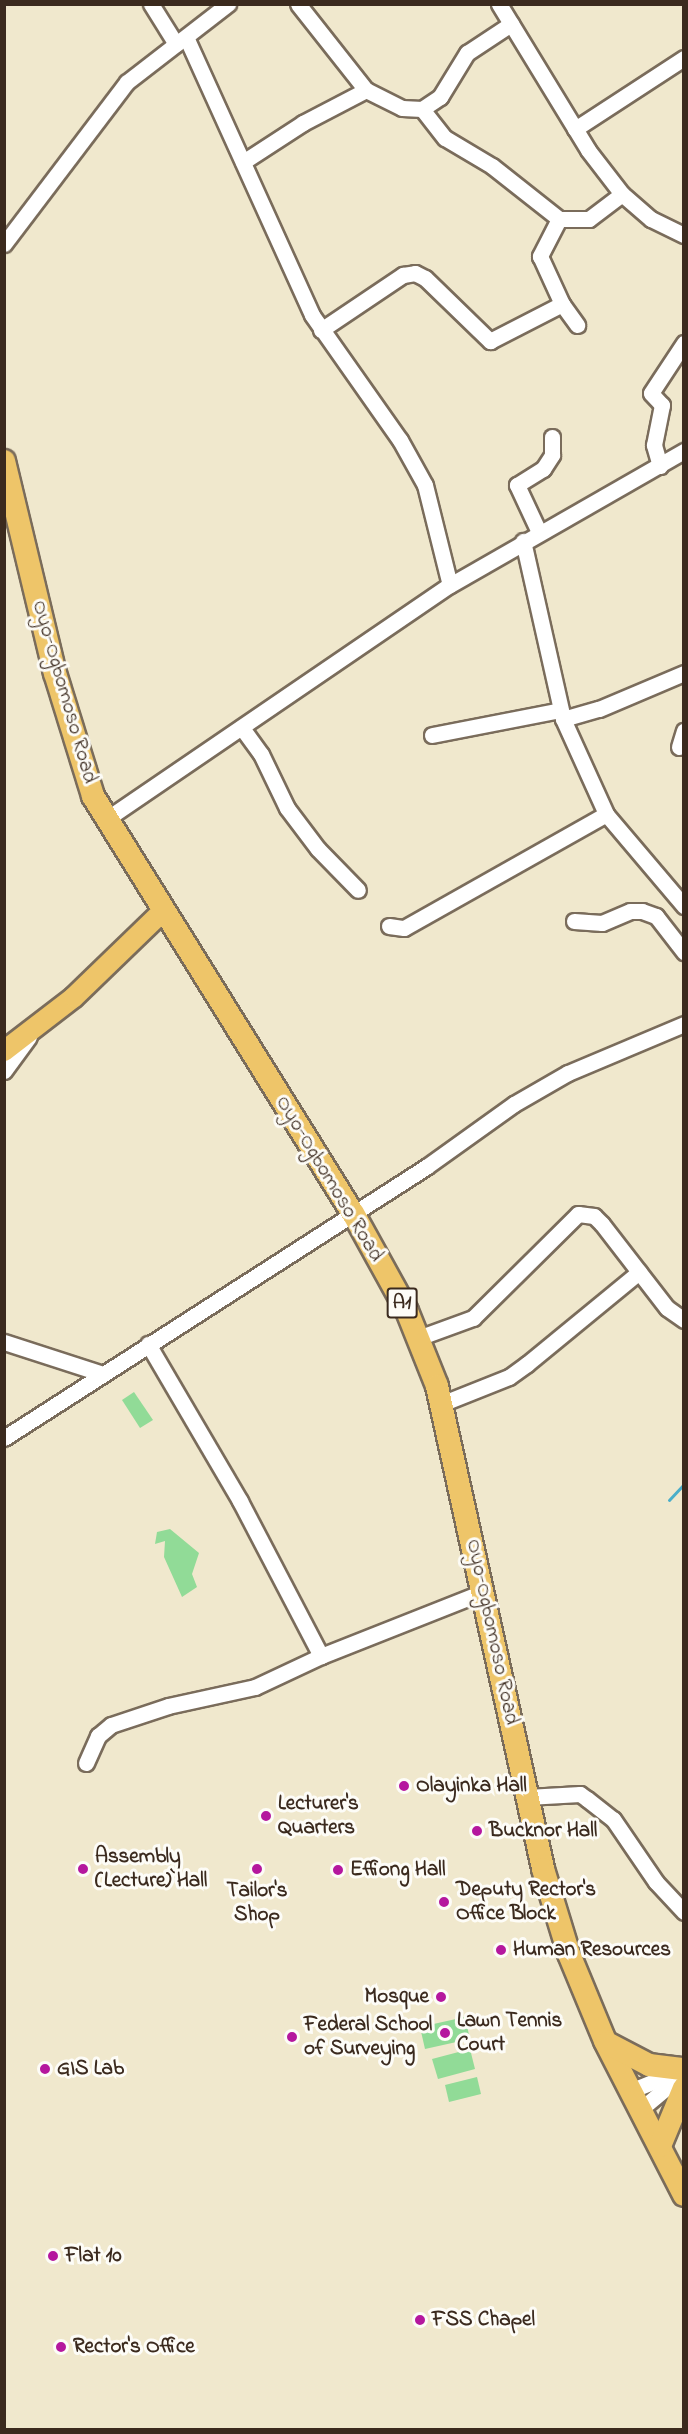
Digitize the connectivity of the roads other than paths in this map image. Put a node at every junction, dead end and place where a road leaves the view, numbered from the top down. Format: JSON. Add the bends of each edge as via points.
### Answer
{"nodes":[{"id":1,"x":151,"y":4,"type":"edge"},
{"id":2,"x":228,"y":4,"type":"edge"},
{"id":3,"x":298,"y":4,"type":"edge"},
{"id":4,"x":499,"y":4,"type":"edge"},
{"id":5,"x":511,"y":24,"type":"junction"},
{"id":6,"x":181,"y":40,"type":"junction"},
{"id":7,"x":684,"y":58,"type":"edge"},
{"id":8,"x":366,"y":90,"type":"junction"},
{"id":9,"x":422,"y":108,"type":"junction"},
{"id":10,"x":575,"y":129,"type":"junction"},
{"id":11,"x":243,"y":162,"type":"junction"},
{"id":12,"x":622,"y":194,"type":"junction"},
{"id":13,"x":559,"y":219,"type":"junction"},
{"id":14,"x":684,"y":235,"type":"edge"},
{"id":15,"x":4,"y":244,"type":"edge"},
{"id":16,"x":562,"y":304,"type":"junction"},
{"id":17,"x":577,"y":325,"type":"dead end"},
{"id":18,"x":321,"y":330,"type":"junction"},
{"id":19,"x":684,"y":343,"type":"edge"},
{"id":20,"x":552,"y":437,"type":"dead end"},
{"id":21,"x":684,"y":452,"type":"edge"},
{"id":22,"x":5,"y":464,"type":"edge"},
{"id":23,"x":660,"y":466,"type":"junction"},
{"id":24,"x":539,"y":532,"type":"junction"},
{"id":25,"x":523,"y":541,"type":"junction"},
{"id":26,"x":450,"y":585,"type":"junction"},
{"id":27,"x":684,"y":673,"type":"edge"},
{"id":28,"x":562,"y":715,"type":"junction"},
{"id":29,"x":242,"y":728,"type":"junction"},
{"id":30,"x":432,"y":735,"type":"dead end"},
{"id":31,"x":606,"y":814,"type":"junction"},
{"id":32,"x":105,"y":820,"type":"junction"},
{"id":33,"x":358,"y":890,"type":"dead end"},
{"id":34,"x":684,"y":906,"type":"edge"},
{"id":35,"x":162,"y":912,"type":"junction"},
{"id":36,"x":574,"y":921,"type":"dead end"},
{"id":37,"x":389,"y":926,"type":"dead end"},
{"id":38,"x":684,"y":952,"type":"edge"},
{"id":39,"x":684,"y":1024,"type":"edge"},
{"id":40,"x":31,"y":1034,"type":"junction"},
{"id":41,"x":4,"y":1051,"type":"edge"},
{"id":42,"x":4,"y":1071,"type":"edge"},
{"id":43,"x":353,"y":1214,"type":"junction"},
{"id":44,"x":639,"y":1272,"type":"junction"},
{"id":45,"x":684,"y":1320,"type":"edge"},
{"id":46,"x":418,"y":1338,"type":"junction"},
{"id":47,"x":4,"y":1342,"type":"edge"},
{"id":48,"x":148,"y":1344,"type":"junction"},
{"id":49,"x":100,"y":1373,"type":"junction"},
{"id":50,"x":441,"y":1404,"type":"junction"},
{"id":51,"x":4,"y":1438,"type":"edge"},
{"id":52,"x":483,"y":1592,"type":"junction"},
{"id":53,"x":321,"y":1656,"type":"junction"},
{"id":54,"x":86,"y":1764,"type":"dead end"},
{"id":55,"x":527,"y":1797,"type":"junction"},
{"id":56,"x":684,"y":1912,"type":"edge"},
{"id":57,"x":605,"y":2041,"type":"junction"},
{"id":58,"x":682,"y":2077,"type":"edge"},
{"id":59,"x":636,"y":2100,"type":"junction"},
{"id":60,"x":660,"y":2146,"type":"junction"},
{"id":61,"x":684,"y":2195,"type":"edge"}],
"edges":[{"from":1,"to":6,"type":"street"},
{"from":2,"to":6,"type":"street"},
{"from":3,"to":8,"type":"street"},
{"from":4,"to":5,"type":"street"},
{"from":5,"to":9,"type":"street","via":[[467,53],[440,97]]},
{"from":5,"to":10,"type":"street"},
{"from":6,"to":11,"type":"street"},
{"from":6,"to":15,"type":"street","via":[[127,82],[106,106]]},
{"from":7,"to":10,"type":"street"},
{"from":8,"to":9,"type":"street","via":[[402,108]]},
{"from":8,"to":11,"type":"street","via":[[303,123]]},
{"from":9,"to":13,"type":"street","via":[[445,138],[492,166]]},
{"from":10,"to":12,"type":"street"},
{"from":11,"to":18,"type":"street"},
{"from":12,"to":13,"type":"street","via":[[589,219]]},
{"from":12,"to":14,"type":"street","via":[[651,219]]},
{"from":13,"to":16,"type":"street","via":[[539,253]]},
{"from":16,"to":17,"type":"street"},
{"from":16,"to":18,"type":"street","via":[[490,340],[415,273],[404,275]]},
{"from":18,"to":26,"type":"street","via":[[400,440],[425,485]]},
{"from":19,"to":23,"type":"street","via":[[651,393],[662,405],[654,445]]},
{"from":20,"to":24,"type":"street","via":[[552,455],[543,469],[517,485]]},
{"from":21,"to":23,"type":"street"},
{"from":22,"to":32,"type":"highway","name":"Oyo-Ogbomoso Road","number":"A1","via":[[75,746]]},
{"from":23,"to":24,"type":"street"},
{"from":24,"to":25,"type":"street"},
{"from":25,"to":26,"type":"street"},
{"from":25,"to":28,"type":"street"},
{"from":26,"to":29,"type":"street"},
{"from":27,"to":28,"type":"street","via":[[584,714]]},
{"from":28,"to":30,"type":"street"},
{"from":28,"to":31,"type":"street"},
{"from":29,"to":32,"type":"street"},
{"from":29,"to":33,"type":"street","via":[[261,754],[287,808],[318,849]]},
{"from":31,"to":34,"type":"street"},
{"from":31,"to":37,"type":"street","via":[[404,928]]},
{"from":32,"to":35,"type":"highway","name":"Oyo-Ogbomoso Road","number":"A1"},
{"from":35,"to":40,"type":"main road"},
{"from":35,"to":43,"type":"highway","name":"Oyo-Ogbomoso Road","number":"A1"},
{"from":36,"to":38,"type":"street","via":[[602,923],[630,911],[642,911],[656,916]]},
{"from":39,"to":43,"type":"street","via":[[567,1073]]},
{"from":40,"to":41,"type":"main road"},
{"from":40,"to":42,"type":"street"},
{"from":43,"to":46,"type":"highway","name":"Oyo-Ogbomoso Road","number":"A1"},
{"from":43,"to":48,"type":"street"},
{"from":44,"to":45,"type":"street","via":[[667,1308]]},
{"from":44,"to":46,"type":"street","via":[[594,1216],[578,1214],[473,1318]]},
{"from":44,"to":50,"type":"street","via":[[518,1371]]},
{"from":46,"to":50,"type":"highway","name":"Oyo-Ogbomoso Road","number":"A1"},
{"from":47,"to":49,"type":"street"},
{"from":48,"to":49,"type":"street"},
{"from":48,"to":53,"type":"street","via":[[240,1502]]},
{"from":49,"to":51,"type":"street"},
{"from":50,"to":52,"type":"highway","name":"Oyo-Ogbomoso Road","number":"A1"},
{"from":52,"to":53,"type":"street"},
{"from":52,"to":55,"type":"highway","name":"Oyo-Ogbomoso Road","number":"A1"},
{"from":53,"to":54,"type":"street","via":[[255,1687],[168,1706],[111,1725],[98,1736]]},
{"from":55,"to":56,"type":"street","via":[[580,1794],[587,1799],[613,1819],[656,1882]]},
{"from":55,"to":57,"type":"highway","name":"Oyo-Ogbomoso Road","number":"A1","via":[[569,1954]]},
{"from":57,"to":58,"type":"highway","via":[[634,2060]]},
{"from":57,"to":59,"type":"highway","name":"Oyo-Ogbomoso Road","number":"A1"},
{"from":58,"to":59,"type":"street"},
{"from":58,"to":59,"type":"street","via":[[665,2077]]},
{"from":58,"to":60,"type":"highway"},
{"from":59,"to":60,"type":"highway","name":"Oyo-Ogbomoso Road","number":"A1"},
{"from":60,"to":61,"type":"highway","name":"Oyo-Ogbomoso Road","number":"A1"}]}
